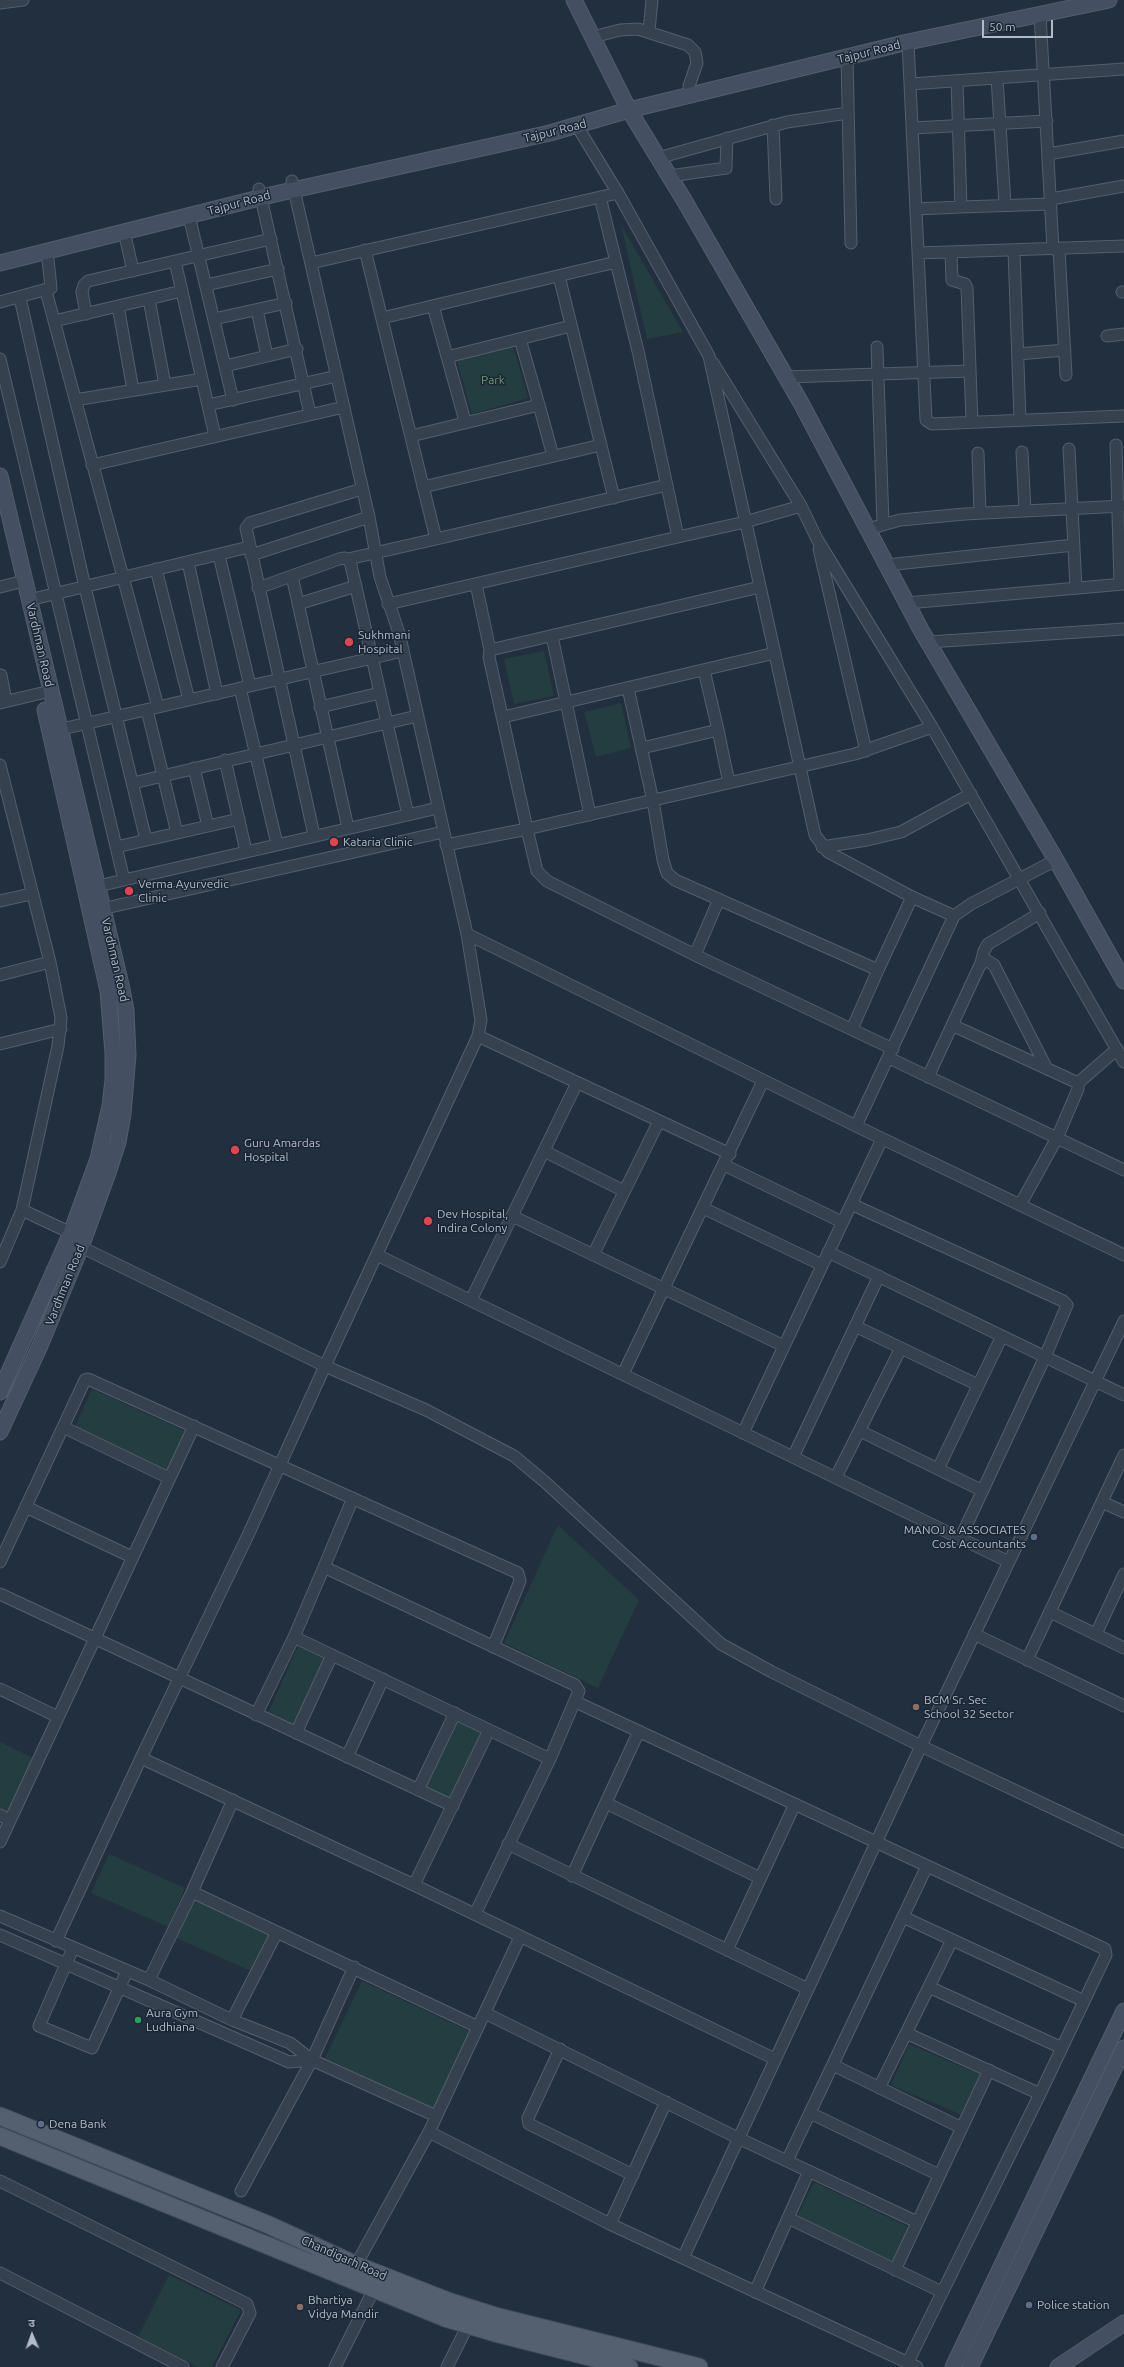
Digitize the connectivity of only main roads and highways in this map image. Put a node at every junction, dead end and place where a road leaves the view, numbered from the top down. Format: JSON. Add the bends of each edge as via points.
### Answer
{"nodes":[{"id":1,"x":0,"y":2116,"type":"edge"},
{"id":2,"x":0,"y":2136,"type":"edge"},
{"id":3,"x":629,"y":2367,"type":"edge"},
{"id":4,"x":699,"y":2367,"type":"edge"}],
"edges":[{"from":1,"to":4,"type":"main road","name":"Chandigarh Road","via":[[448,2301],[499,2317]]},
{"from":2,"to":3,"type":"main road","name":"Chandigarh Road","via":[[444,2318]]}]}
